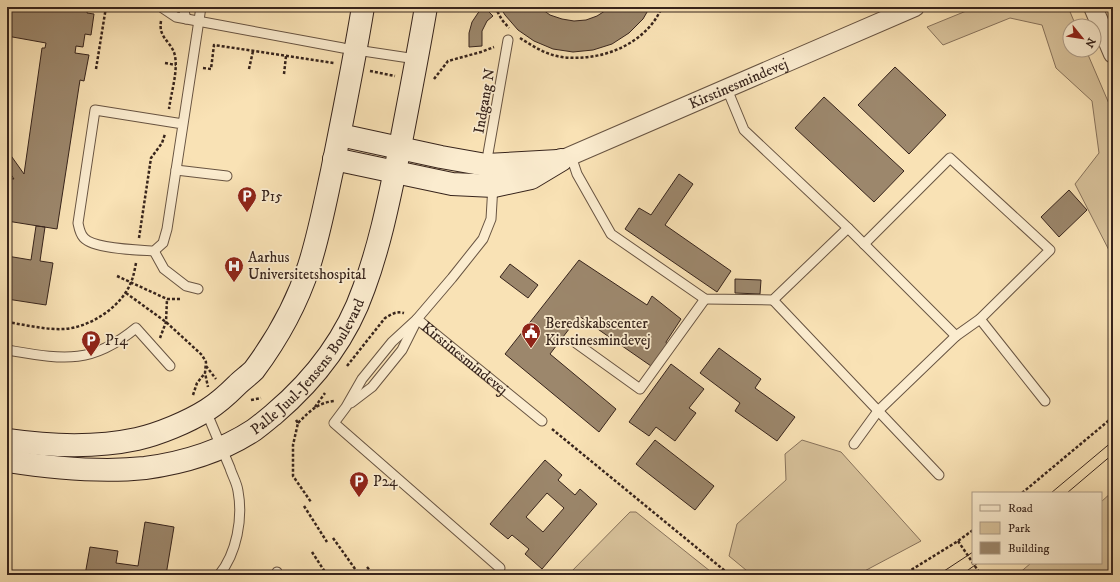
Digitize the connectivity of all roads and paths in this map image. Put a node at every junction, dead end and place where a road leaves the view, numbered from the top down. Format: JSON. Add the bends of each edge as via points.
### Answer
{"nodes":[{"id":1,"x":106,"y":7,"type":"edge"},
{"id":2,"x":183,"y":7,"type":"edge"},
{"id":3,"x":201,"y":7,"type":"edge"},
{"id":4,"x":363,"y":7,"type":"edge"},
{"id":5,"x":426,"y":7,"type":"edge"},
{"id":6,"x":495,"y":7,"type":"edge"},
{"id":7,"x":662,"y":7,"type":"edge"},
{"id":8,"x":915,"y":7,"type":"edge"},
{"id":9,"x":1093,"y":7,"type":"edge"},
{"id":10,"x":162,"y":8,"type":"edge"},
{"id":11,"x":186,"y":19,"type":"junction"},
{"id":12,"x":199,"y":22,"type":"junction"},
{"id":13,"x":513,"y":31,"type":"dead end"},
{"id":14,"x":519,"y":37,"type":"dead end"},
{"id":15,"x":508,"y":40,"type":"dead end"},
{"id":16,"x":356,"y":50,"type":"junction"},
{"id":17,"x":253,"y":51,"type":"dead end"},
{"id":18,"x":1113,"y":54,"type":"edge"},
{"id":19,"x":286,"y":56,"type":"dead end"},
{"id":20,"x":417,"y":60,"type":"junction"},
{"id":21,"x":96,"y":69,"type":"dead end"},
{"id":22,"x":249,"y":69,"type":"dead end"},
{"id":23,"x":284,"y":74,"type":"dead end"},
{"id":24,"x":726,"y":89,"type":"junction"},
{"id":25,"x":167,"y":121,"type":"junction"},
{"id":26,"x":183,"y":124,"type":"junction"},
{"id":27,"x":340,"y":135,"type":"junction"},
{"id":28,"x":400,"y":147,"type":"junction"},
{"id":29,"x":566,"y":158,"type":"junction"},
{"id":30,"x":334,"y":159,"type":"junction"},
{"id":31,"x":176,"y":170,"type":"junction"},
{"id":32,"x":394,"y":173,"type":"junction"},
{"id":33,"x":227,"y":176,"type":"dead end"},
{"id":34,"x":490,"y":176,"type":"junction"},
{"id":35,"x":848,"y":228,"type":"junction"},
{"id":36,"x":864,"y":244,"type":"junction"},
{"id":37,"x":137,"y":250,"type":"junction"},
{"id":38,"x":154,"y":251,"type":"junction"},
{"id":39,"x":117,"y":276,"type":"dead end"},
{"id":40,"x":131,"y":283,"type":"junction"},
{"id":41,"x":198,"y":289,"type":"joint"},
{"id":42,"x":126,"y":293,"type":"junction"},
{"id":43,"x":705,"y":299,"type":"junction"},
{"id":44,"x":167,"y":300,"type":"junction"},
{"id":45,"x":773,"y":300,"type":"junction"},
{"id":46,"x":417,"y":319,"type":"junction"},
{"id":47,"x":980,"y":319,"type":"junction"},
{"id":48,"x":7,"y":322,"type":"edge"},
{"id":49,"x":166,"y":322,"type":"junction"},
{"id":50,"x":956,"y":336,"type":"junction"},
{"id":51,"x":576,"y":343,"type":"dead end"},
{"id":52,"x":154,"y":348,"type":"junction"},
{"id":53,"x":7,"y":350,"type":"edge"},
{"id":54,"x":170,"y":366,"type":"dead end"},
{"id":55,"x":343,"y":371,"type":"dead end"},
{"id":56,"x":205,"y":373,"type":"dead end"},
{"id":57,"x":328,"y":389,"type":"dead end"},
{"id":58,"x":1045,"y":401,"type":"dead end"},
{"id":59,"x":315,"y":407,"type":"junction"},
{"id":60,"x":346,"y":407,"type":"junction"},
{"id":61,"x":206,"y":411,"type":"junction"},
{"id":62,"x":878,"y":411,"type":"junction"},
{"id":63,"x":1113,"y":417,"type":"edge"},
{"id":64,"x":542,"y":421,"type":"joint"},
{"id":65,"x":298,"y":423,"type":"dead end"},
{"id":66,"x":7,"y":440,"type":"edge"},
{"id":67,"x":854,"y":444,"type":"dead end"},
{"id":68,"x":221,"y":448,"type":"junction"},
{"id":69,"x":7,"y":461,"type":"edge"},
{"id":70,"x":939,"y":475,"type":"dead end"},
{"id":71,"x":1023,"y":492,"type":"edge"},
{"id":72,"x":304,"y":506,"type":"dead end"},
{"id":73,"x":972,"y":531,"type":"edge"},
{"id":74,"x":333,"y":538,"type":"dead end"},
{"id":75,"x":958,"y":541,"type":"junction"},
{"id":76,"x":327,"y":542,"type":"dead end"},
{"id":77,"x":312,"y":552,"type":"dead end"},
{"id":78,"x":972,"y":562,"type":"edge"},
{"id":79,"x":974,"y":564,"type":"edge"},
{"id":80,"x":367,"y":567,"type":"dead end"},
{"id":81,"x":500,"y":568,"type":"dead end"},
{"id":82,"x":358,"y":572,"type":"dead end"},
{"id":83,"x":219,"y":575,"type":"edge"},
{"id":84,"x":327,"y":575,"type":"edge"},
{"id":85,"x":374,"y":575,"type":"edge"},
{"id":86,"x":730,"y":575,"type":"edge"},
{"id":87,"x":903,"y":575,"type":"edge"},
{"id":88,"x":981,"y":575,"type":"edge"}],
"edges":[{"from":1,"to":21,"type":"path"},
{"from":2,"to":11,"type":"lane"},
{"from":3,"to":12,"type":"lane"},
{"from":4,"to":16,"type":"street"},
{"from":5,"to":20,"type":"street","name":"Palle Juul-Jensens Boulevard"},
{"from":6,"to":13,"type":"path","via":[[502,20]]},
{"from":7,"to":14,"type":"path","via":[[646,30],[628,44],[607,54],[584,58],[560,57],[538,50]]},
{"from":8,"to":24,"type":"street","name":"Kirstinesmindevej"},
{"from":9,"to":18,"type":"street"},
{"from":10,"to":11,"type":"lane","via":[[176,17]]},
{"from":10,"to":25,"type":"path","via":[[160,31],[174,54],[176,65]]},
{"from":11,"to":12,"type":"lane"},
{"from":12,"to":16,"type":"lane"},
{"from":12,"to":26,"type":"lane"},
{"from":15,"to":34,"type":"lane","name":"Indgang N"},
{"from":16,"to":20,"type":"lane"},
{"from":16,"to":27,"type":"street"},
{"from":17,"to":22,"type":"path"},
{"from":19,"to":23,"type":"path"},
{"from":20,"to":28,"type":"street","name":"Palle Juul-Jensens Boulevard"},
{"from":24,"to":29,"type":"street","name":"Kirstinesmindevej"},
{"from":24,"to":35,"type":"lane","via":[[744,130]]},
{"from":25,"to":26,"type":"lane"},
{"from":25,"to":37,"type":"path","via":[[162,143],[152,158]]},
{"from":25,"to":37,"type":"lane","via":[[95,110],[78,223],[80,231],[90,243]]},
{"from":26,"to":31,"type":"lane"},
{"from":27,"to":28,"type":"street","name":"Kirstinesmindevej"},
{"from":27,"to":30,"type":"street"},
{"from":28,"to":32,"type":"street","name":"Palle Juul-Jensens Boulevard"},
{"from":28,"to":34,"type":"street","name":"Kirstinesmindevej","via":[[441,157]]},
{"from":29,"to":34,"type":"street","name":"Kirstinesmindevej","via":[[532,178]]},
{"from":29,"to":43,"type":"lane","via":[[611,234]]},
{"from":30,"to":32,"type":"street","name":"Kirstinesmindevej"},
{"from":30,"to":61,"type":"street","via":[[309,267],[294,303],[277,336],[253,371]]},
{"from":31,"to":33,"type":"lane"},
{"from":31,"to":38,"type":"lane","via":[[167,229],[162,243]]},
{"from":32,"to":34,"type":"street","name":"Kirstinesmindevej","via":[[452,184]]},
{"from":32,"to":68,"type":"street","name":"Palle Juul-Jensens Boulevard","via":[[376,252],[364,289],[346,330],[321,367],[289,401],[255,430]]},
{"from":34,"to":46,"type":"lane","name":"Kirstinesmindevej","via":[[491,219],[483,239]]},
{"from":35,"to":36,"type":"lane"},
{"from":35,"to":45,"type":"lane"},
{"from":36,"to":47,"type":"lane","via":[[950,158],[1050,250]]},
{"from":36,"to":50,"type":"lane"},
{"from":37,"to":38,"type":"lane"},
{"from":37,"to":40,"type":"path"},
{"from":38,"to":41,"type":"lane","via":[[164,269],[186,286]]},
{"from":39,"to":40,"type":"path"},
{"from":40,"to":42,"type":"path"},
{"from":40,"to":44,"type":"path"},
{"from":41,"to":44,"type":"path","via":[[190,298]]},
{"from":42,"to":48,"type":"path","via":[[104,314],[77,327],[52,329]]},
{"from":42,"to":49,"type":"path"},
{"from":43,"to":45,"type":"lane"},
{"from":43,"to":51,"type":"lane","via":[[640,389]]},
{"from":44,"to":49,"type":"path"},
{"from":45,"to":62,"type":"lane"},
{"from":46,"to":55,"type":"path","via":[[399,312],[385,318]]},
{"from":46,"to":60,"type":"lane","via":[[392,342],[362,379]]},
{"from":46,"to":60,"type":"lane","via":[[402,350],[372,387]]},
{"from":46,"to":64,"type":"lane","name":"Kirstinesmindevej"},
{"from":47,"to":50,"type":"lane"},
{"from":47,"to":58,"type":"lane"},
{"from":49,"to":52,"type":"path"},
{"from":49,"to":56,"type":"path","via":[[202,355],[206,362]]},
{"from":50,"to":62,"type":"lane"},
{"from":52,"to":53,"type":"lane","via":[[136,328],[104,350],[84,356],[47,357]]},
{"from":52,"to":54,"type":"lane"},
{"from":57,"to":59,"type":"path"},
{"from":59,"to":60,"type":"path","via":[[324,402],[337,400]]},
{"from":59,"to":65,"type":"path"},
{"from":60,"to":81,"type":"lane","via":[[334,423]]},
{"from":61,"to":66,"type":"street","via":[[171,428],[138,438],[107,443],[26,443]]},
{"from":61,"to":68,"type":"lane"},
{"from":62,"to":67,"type":"lane"},
{"from":62,"to":70,"type":"lane"},
{"from":63,"to":71,"type":"path"},
{"from":64,"to":86,"type":"path"},
{"from":68,"to":69,"type":"street","name":"Palle Juul-Jensens Boulevard","via":[[182,461],[145,468],[65,468]]},
{"from":68,"to":83,"type":"lane","via":[[238,490],[240,515],[237,537],[230,557]]},
{"from":72,"to":76,"type":"path"},
{"from":73,"to":75,"type":"path"},
{"from":74,"to":82,"type":"path"},
{"from":75,"to":78,"type":"path"},
{"from":75,"to":87,"type":"path"},
{"from":77,"to":84,"type":"path"},
{"from":79,"to":88,"type":"path"},
{"from":80,"to":85,"type":"path"}]}
